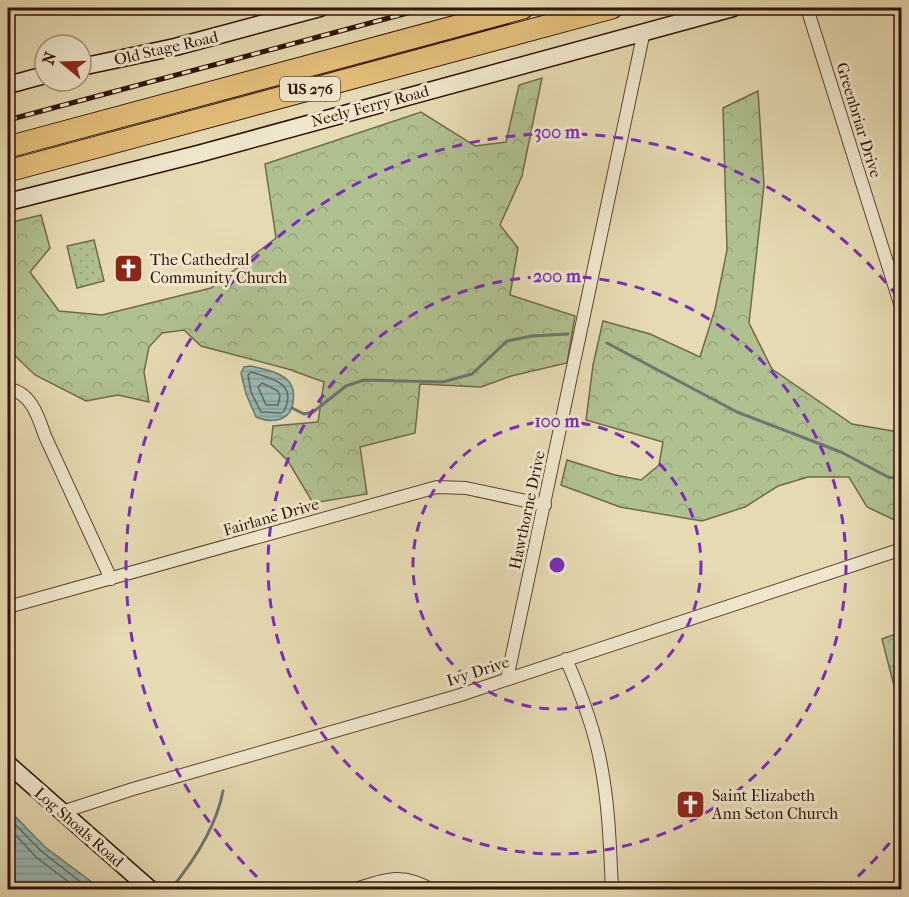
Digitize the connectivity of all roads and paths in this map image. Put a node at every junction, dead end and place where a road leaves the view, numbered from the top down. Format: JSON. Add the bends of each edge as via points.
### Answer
{"nodes":[{"id":1,"x":320,"y":8,"type":"edge"},
{"id":2,"x":523,"y":8,"type":"edge"},
{"id":3,"x":612,"y":8,"type":"edge"},
{"id":4,"x":733,"y":8,"type":"edge"},
{"id":5,"x":807,"y":8,"type":"edge"},
{"id":6,"x":644,"y":31,"type":"junction"},
{"id":7,"x":93,"y":64,"type":"edge"},
{"id":8,"x":33,"y":78,"type":"edge"},
{"id":9,"x":8,"y":85,"type":"edge"},
{"id":10,"x":8,"y":147,"type":"edge"},
{"id":11,"x":8,"y":171,"type":"edge"},
{"id":12,"x":8,"y":202,"type":"edge"},
{"id":13,"x":902,"y":310,"type":"edge"},
{"id":14,"x":8,"y":389,"type":"edge"},
{"id":15,"x":545,"y":505,"type":"junction"},
{"id":16,"x":902,"y":549,"type":"edge"},
{"id":17,"x":111,"y":579,"type":"junction"},
{"id":18,"x":8,"y":607,"type":"edge"},
{"id":19,"x":566,"y":659,"type":"junction"},
{"id":20,"x":507,"y":679,"type":"junction"},
{"id":21,"x":8,"y":764,"type":"edge"},
{"id":22,"x":62,"y":812,"type":"junction"},
{"id":23,"x":152,"y":890,"type":"edge"},
{"id":24,"x":352,"y":890,"type":"edge"},
{"id":25,"x":432,"y":890,"type":"edge"},
{"id":26,"x":612,"y":890,"type":"edge"}],
"edges":[{"from":1,"to":7,"type":"street","name":"Old Stage Road"},
{"from":2,"to":10,"type":"highway","number":"US 276"},
{"from":3,"to":11,"type":"highway","number":"US 276"},
{"from":4,"to":6,"type":"street","name":"Neely Ferry Road"},
{"from":5,"to":13,"type":"street","name":"Greenbriar Drive"},
{"from":6,"to":12,"type":"street","name":"Neely Ferry Road"},
{"from":6,"to":15,"type":"street","name":"Hawthorne Drive"},
{"from":8,"to":9,"type":"street"},
{"from":14,"to":17,"type":"street","via":[[25,396],[39,418]]},
{"from":15,"to":17,"type":"street","name":"Fairlane Drive","via":[[466,488],[437,488]]},
{"from":15,"to":20,"type":"street","name":"Hawthorne Drive"},
{"from":16,"to":19,"type":"street","name":"Ivy Drive"},
{"from":17,"to":18,"type":"street","name":"Fairlane Drive"},
{"from":19,"to":20,"type":"street","name":"Ivy Drive"},
{"from":19,"to":26,"type":"street","via":[[601,766]]},
{"from":20,"to":22,"type":"street","name":"Ivy Drive"},
{"from":21,"to":22,"type":"street","name":"Log Shoals Road"},
{"from":22,"to":23,"type":"street","name":"Log Shoals Road"},
{"from":24,"to":25,"type":"street","via":[[392,878],[407,878]]}]}
